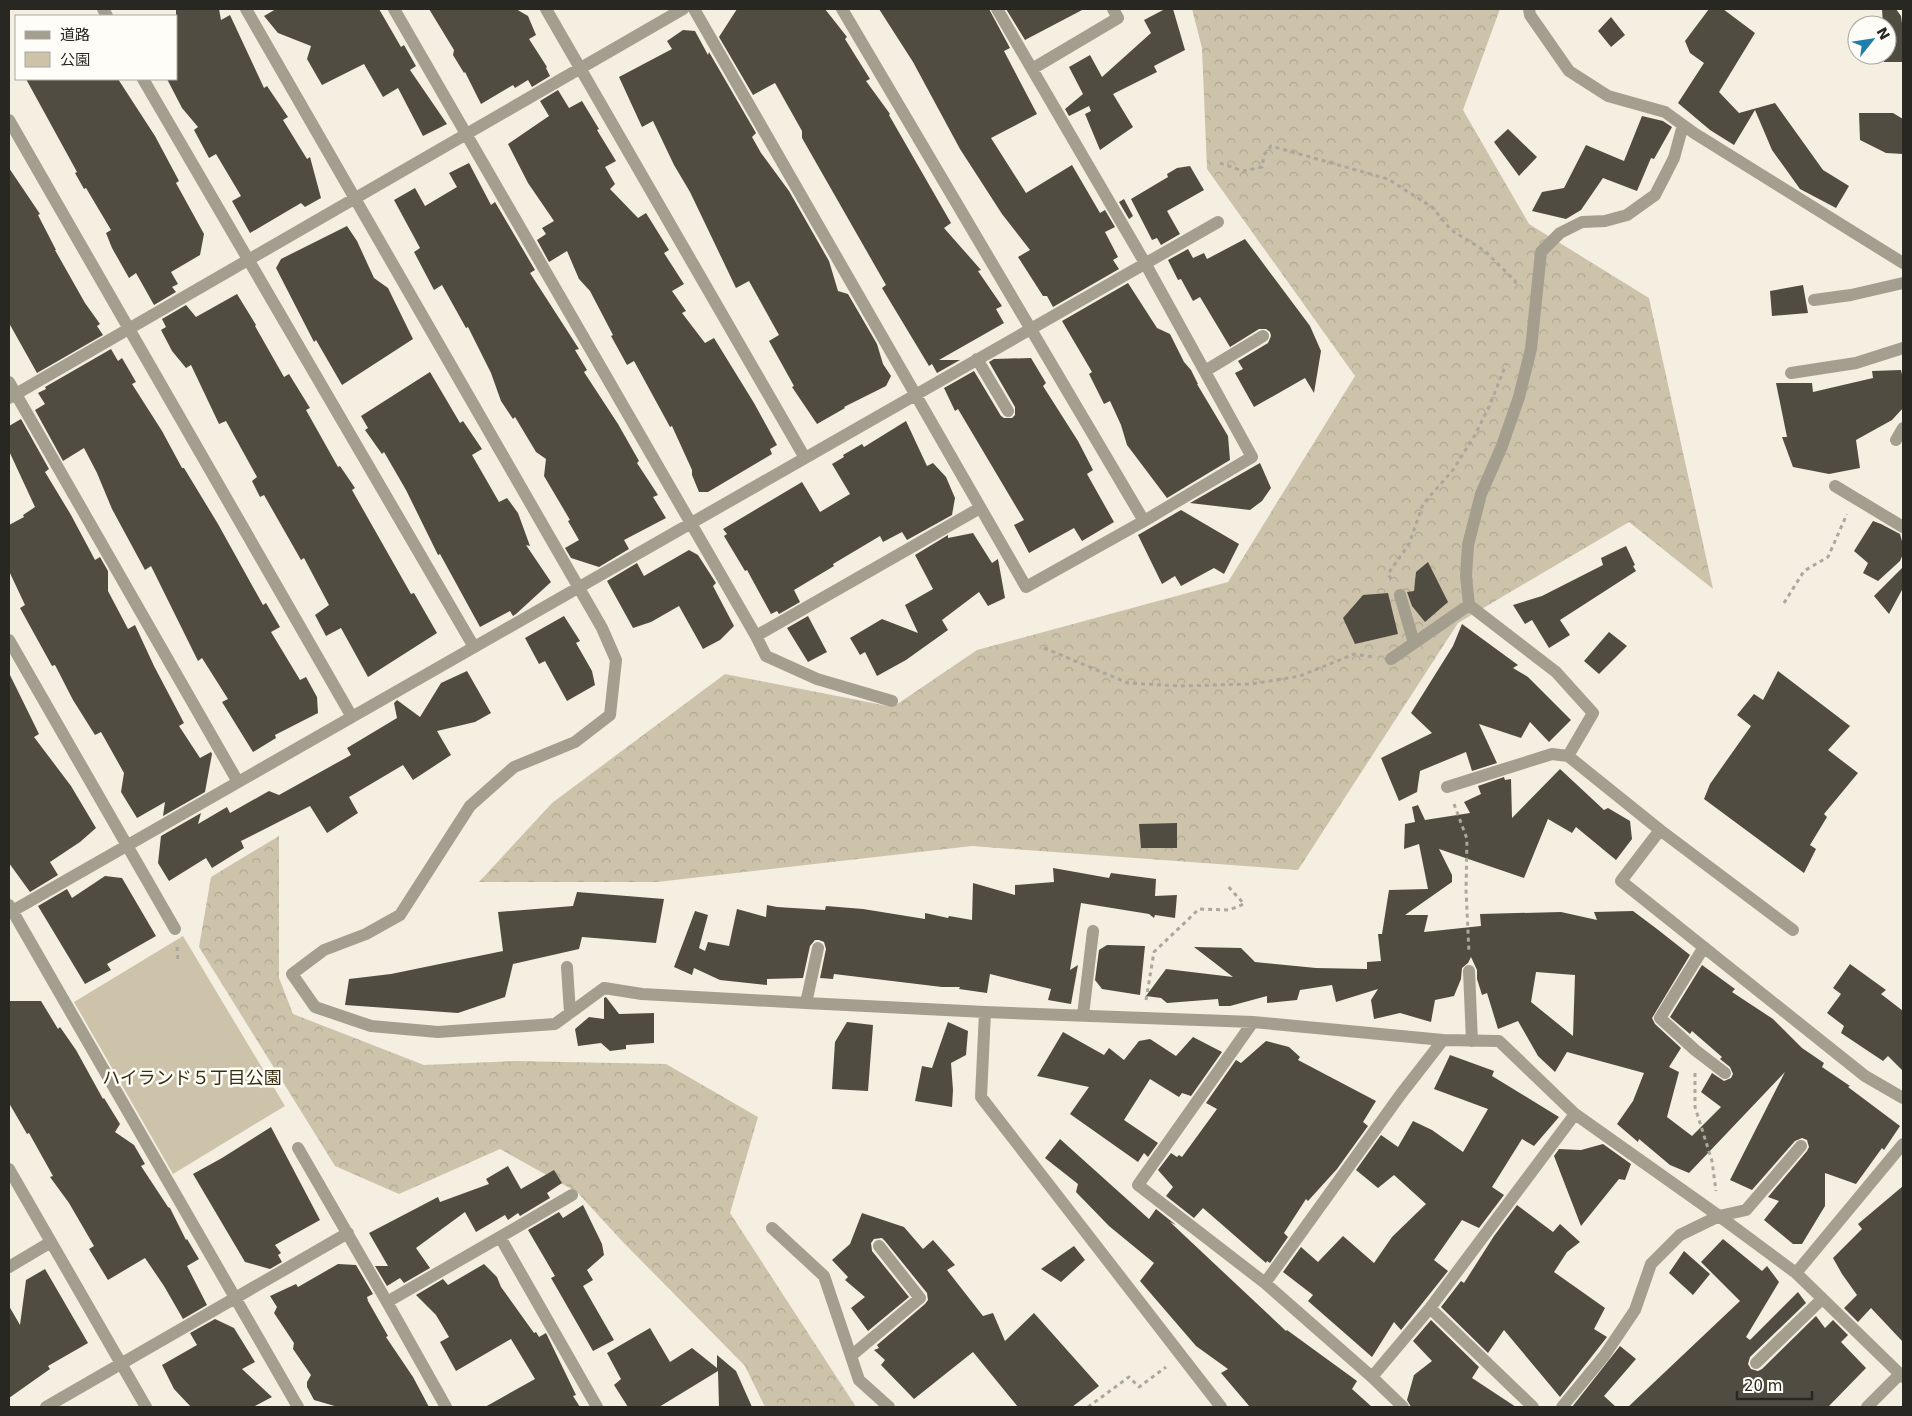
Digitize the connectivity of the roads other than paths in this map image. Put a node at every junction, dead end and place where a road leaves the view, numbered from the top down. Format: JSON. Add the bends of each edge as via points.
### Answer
{"nodes":[{"id":1,"x":246,"y":9,"type":"edge"},
{"id":2,"x":394,"y":9,"type":"edge"},
{"id":3,"x":546,"y":9,"type":"edge"},
{"id":4,"x":683,"y":9,"type":"edge"},
{"id":5,"x":694,"y":9,"type":"edge"},
{"id":6,"x":842,"y":9,"type":"edge"},
{"id":7,"x":997,"y":9,"type":"edge"},
{"id":8,"x":1113,"y":9,"type":"edge"},
{"id":9,"x":1529,"y":9,"type":"edge"},
{"id":10,"x":580,"y":68,"type":"junction"},
{"id":11,"x":1032,"y":69,"type":"junction"},
{"id":12,"x":145,"y":80,"type":"edge"},
{"id":13,"x":9,"y":120,"type":"edge"},
{"id":14,"x":1683,"y":125,"type":"junction"},
{"id":15,"x":466,"y":134,"type":"junction"},
{"id":16,"x":355,"y":198,"type":"junction"},
{"id":17,"x":1218,"y":222,"type":"dead end"},
{"id":18,"x":249,"y":260,"type":"junction"},
{"id":19,"x":1903,"y":262,"type":"edge"},
{"id":20,"x":1146,"y":263,"type":"junction"},
{"id":21,"x":1903,"y":283,"type":"edge"},
{"id":22,"x":1814,"y":300,"type":"dead end"},
{"id":23,"x":129,"y":329,"type":"junction"},
{"id":24,"x":1030,"y":329,"type":"junction"},
{"id":25,"x":1263,"y":336,"type":"dead end"},
{"id":26,"x":1903,"y":348,"type":"edge"},
{"id":27,"x":977,"y":359,"type":"junction"},
{"id":28,"x":1205,"y":371,"type":"junction"},
{"id":29,"x":1791,"y":373,"type":"dead end"},
{"id":30,"x":9,"y":382,"type":"edge"},
{"id":31,"x":915,"y":395,"type":"junction"},
{"id":32,"x":12,"y":396,"type":"edge"},
{"id":33,"x":1008,"y":411,"type":"dead end"},
{"id":34,"x":1903,"y":428,"type":"edge"},
{"id":35,"x":1896,"y":440,"type":"dead end"},
{"id":36,"x":804,"y":458,"type":"junction"},
{"id":37,"x":1835,"y":486,"type":"dead end"},
{"id":38,"x":980,"y":508,"type":"junction"},
{"id":39,"x":1144,"y":521,"type":"junction"},
{"id":40,"x":690,"y":523,"type":"junction"},
{"id":41,"x":1903,"y":527,"type":"edge"},
{"id":42,"x":578,"y":588,"type":"junction"},
{"id":43,"x":1400,"y":595,"type":"road end"},
{"id":44,"x":1469,"y":605,"type":"junction"},
{"id":45,"x":756,"y":636,"type":"junction"},
{"id":46,"x":9,"y":640,"type":"edge"},
{"id":47,"x":1414,"y":644,"type":"junction"},
{"id":48,"x":474,"y":647,"type":"junction"},
{"id":49,"x":1391,"y":659,"type":"road end"},
{"id":50,"x":892,"y":701,"type":"dead end"},
{"id":51,"x":352,"y":717,"type":"junction"},
{"id":52,"x":1568,"y":756,"type":"junction"},
{"id":53,"x":238,"y":782,"type":"junction"},
{"id":54,"x":1447,"y":786,"type":"road end"},
{"id":55,"x":1660,"y":830,"type":"junction"},
{"id":56,"x":126,"y":845,"type":"junction"},
{"id":57,"x":10,"y":909,"type":"edge"},
{"id":58,"x":175,"y":930,"type":"dead end"},
{"id":59,"x":1793,"y":930,"type":"dead end"},
{"id":60,"x":1093,"y":931,"type":"dead end"},
{"id":61,"x":1704,"y":947,"type":"junction"},
{"id":62,"x":818,"y":948,"type":"dead end"},
{"id":63,"x":567,"y":966,"type":"dead end"},
{"id":64,"x":1469,"y":971,"type":"road end"},
{"id":65,"x":806,"y":1003,"type":"junction"},
{"id":66,"x":985,"y":1012,"type":"junction"},
{"id":67,"x":570,"y":1013,"type":"junction"},
{"id":68,"x":1083,"y":1016,"type":"junction"},
{"id":69,"x":1253,"y":1022,"type":"junction"},
{"id":70,"x":1443,"y":1040,"type":"junction"},
{"id":71,"x":1472,"y":1041,"type":"junction"},
{"id":72,"x":1726,"y":1073,"type":"dead end"},
{"id":73,"x":1903,"y":1098,"type":"edge"},
{"id":74,"x":1575,"y":1114,"type":"junction"},
{"id":75,"x":1903,"y":1144,"type":"edge"},
{"id":76,"x":1801,"y":1146,"type":"dead end"},
{"id":77,"x":298,"y":1148,"type":"dead end"},
{"id":78,"x":9,"y":1168,"type":"edge"},
{"id":79,"x":572,"y":1195,"type":"dead end"},
{"id":80,"x":1719,"y":1216,"type":"junction"},
{"id":81,"x":772,"y":1228,"type":"dead end"},
{"id":82,"x":348,"y":1233,"type":"junction"},
{"id":83,"x":500,"y":1237,"type":"junction"},
{"id":84,"x":51,"y":1242,"type":"junction"},
{"id":85,"x":879,"y":1246,"type":"dead end"},
{"id":86,"x":9,"y":1267,"type":"edge"},
{"id":87,"x":1796,"y":1273,"type":"junction"},
{"id":88,"x":1265,"y":1283,"type":"junction"},
{"id":89,"x":234,"y":1298,"type":"junction"},
{"id":90,"x":1822,"y":1299,"type":"junction"},
{"id":91,"x":387,"y":1302,"type":"junction"},
{"id":92,"x":1430,"y":1308,"type":"junction"},
{"id":93,"x":851,"y":1356,"type":"junction"},
{"id":94,"x":1756,"y":1363,"type":"dead end"},
{"id":95,"x":121,"y":1364,"type":"junction"},
{"id":96,"x":1902,"y":1375,"type":"edge"},
{"id":97,"x":1372,"y":1377,"type":"junction"},
{"id":98,"x":46,"y":1407,"type":"edge"},
{"id":99,"x":146,"y":1407,"type":"edge"},
{"id":100,"x":298,"y":1407,"type":"edge"},
{"id":101,"x":446,"y":1407,"type":"edge"},
{"id":102,"x":597,"y":1407,"type":"edge"},
{"id":103,"x":889,"y":1407,"type":"edge"},
{"id":104,"x":1221,"y":1407,"type":"edge"},
{"id":105,"x":1403,"y":1407,"type":"edge"},
{"id":106,"x":1533,"y":1407,"type":"edge"},
{"id":107,"x":1562,"y":1407,"type":"edge"},
{"id":108,"x":1867,"y":1407,"type":"edge"}],
"edges":[{"from":1,"to":16,"type":"street"},
{"from":2,"to":15,"type":"street"},
{"from":3,"to":10,"type":"street"},
{"from":4,"to":10,"type":"street"},
{"from":5,"to":31,"type":"street"},
{"from":6,"to":24,"type":"street"},
{"from":7,"to":11,"type":"street"},
{"from":8,"to":11,"type":"street","via":[[1118,18]]},
{"from":9,"to":14,"type":"street","via":[[1569,71],[1608,96],[1665,112]]},
{"from":10,"to":15,"type":"street"},
{"from":10,"to":36,"type":"street"},
{"from":11,"to":20,"type":"street"},
{"from":12,"to":18,"type":"street"},
{"from":13,"to":23,"type":"street"},
{"from":14,"to":19,"type":"street"},
{"from":14,"to":44,"type":"street","via":[[1674,158],[1655,195],[1627,215],[1605,221],[1582,222],[1560,233],[1541,252],[1531,349],[1519,397],[1481,494],[1468,545],[1466,576]]},
{"from":15,"to":16,"type":"street"},
{"from":15,"to":40,"type":"street"},
{"from":16,"to":18,"type":"street"},
{"from":16,"to":42,"type":"street"},
{"from":17,"to":20,"type":"street"},
{"from":18,"to":23,"type":"street"},
{"from":18,"to":48,"type":"street"},
{"from":20,"to":24,"type":"street"},
{"from":20,"to":28,"type":"street"},
{"from":21,"to":22,"type":"street"},
{"from":23,"to":32,"type":"street"},
{"from":23,"to":51,"type":"street"},
{"from":24,"to":27,"type":"street"},
{"from":24,"to":39,"type":"street"},
{"from":25,"to":28,"type":"street"},
{"from":26,"to":29,"type":"street","via":[[1856,363]]},
{"from":27,"to":31,"type":"street"},
{"from":27,"to":33,"type":"street"},
{"from":28,"to":39,"type":"street","via":[[1252,458]]},
{"from":30,"to":32,"type":"street"},
{"from":31,"to":36,"type":"street"},
{"from":31,"to":38,"type":"street"},
{"from":32,"to":53,"type":"street"},
{"from":34,"to":35,"type":"street"},
{"from":36,"to":40,"type":"street"},
{"from":37,"to":41,"type":"street"},
{"from":38,"to":39,"type":"street","via":[[1026,587]]},
{"from":38,"to":45,"type":"street"},
{"from":40,"to":42,"type":"street"},
{"from":40,"to":45,"type":"street"},
{"from":42,"to":48,"type":"street"},
{"from":42,"to":67,"type":"street","via":[[602,628],[616,660],[610,716],[575,742],[514,766],[470,806],[400,915],[366,934],[324,950],[292,974],[315,1007],[371,1026],[438,1032],[555,1024]]},
{"from":43,"to":47,"type":"street"},
{"from":44,"to":47,"type":"street"},
{"from":44,"to":52,"type":"street","via":[[1556,672],[1592,712]]},
{"from":45,"to":50,"type":"street","via":[[766,656],[817,679]]},
{"from":46,"to":56,"type":"street"},
{"from":47,"to":49,"type":"street"},
{"from":48,"to":51,"type":"street"},
{"from":51,"to":53,"type":"street"},
{"from":52,"to":54,"type":"street","via":[[1552,754]]},
{"from":52,"to":55,"type":"street"},
{"from":53,"to":56,"type":"street"},
{"from":55,"to":59,"type":"street"},
{"from":55,"to":61,"type":"street","via":[[1621,881]]},
{"from":56,"to":57,"type":"street"},
{"from":56,"to":58,"type":"street"},
{"from":57,"to":89,"type":"street"},
{"from":60,"to":68,"type":"street"},
{"from":61,"to":72,"type":"street","via":[[1660,1018]]},
{"from":61,"to":73,"type":"street","via":[[1865,1076]]},
{"from":62,"to":65,"type":"street"},
{"from":63,"to":67,"type":"street"},
{"from":64,"to":71,"type":"street"},
{"from":65,"to":66,"type":"street"},
{"from":65,"to":67,"type":"street","via":[[642,994],[604,988]]},
{"from":66,"to":68,"type":"street"},
{"from":66,"to":104,"type":"street","via":[[981,1097]]},
{"from":68,"to":69,"type":"street"},
{"from":69,"to":70,"type":"street"},
{"from":69,"to":88,"type":"street","via":[[1138,1185]]},
{"from":70,"to":71,"type":"street"},
{"from":70,"to":88,"type":"street"},
{"from":71,"to":74,"type":"street","via":[[1499,1042]]},
{"from":74,"to":80,"type":"street"},
{"from":74,"to":92,"type":"street"},
{"from":75,"to":87,"type":"street"},
{"from":76,"to":80,"type":"street","via":[[1746,1210]]},
{"from":77,"to":82,"type":"street"},
{"from":78,"to":84,"type":"street"},
{"from":79,"to":83,"type":"street"},
{"from":80,"to":87,"type":"street"},
{"from":80,"to":107,"type":"street","via":[[1680,1235],[1652,1264],[1635,1310],[1604,1356]]},
{"from":81,"to":93,"type":"street","via":[[824,1276]]},
{"from":82,"to":89,"type":"street"},
{"from":82,"to":91,"type":"street"},
{"from":83,"to":91,"type":"street"},
{"from":83,"to":102,"type":"street"},
{"from":84,"to":86,"type":"street"},
{"from":84,"to":95,"type":"street"},
{"from":85,"to":93,"type":"street","via":[[920,1298]]},
{"from":87,"to":90,"type":"street"},
{"from":88,"to":97,"type":"street"},
{"from":89,"to":95,"type":"street"},
{"from":89,"to":100,"type":"street"},
{"from":90,"to":94,"type":"street"},
{"from":90,"to":96,"type":"street"},
{"from":91,"to":101,"type":"street"},
{"from":92,"to":97,"type":"street"},
{"from":92,"to":106,"type":"street"},
{"from":93,"to":103,"type":"street","via":[[859,1380]]},
{"from":95,"to":98,"type":"street"},
{"from":95,"to":99,"type":"street"},
{"from":96,"to":108,"type":"street"},
{"from":97,"to":105,"type":"street"}]}
